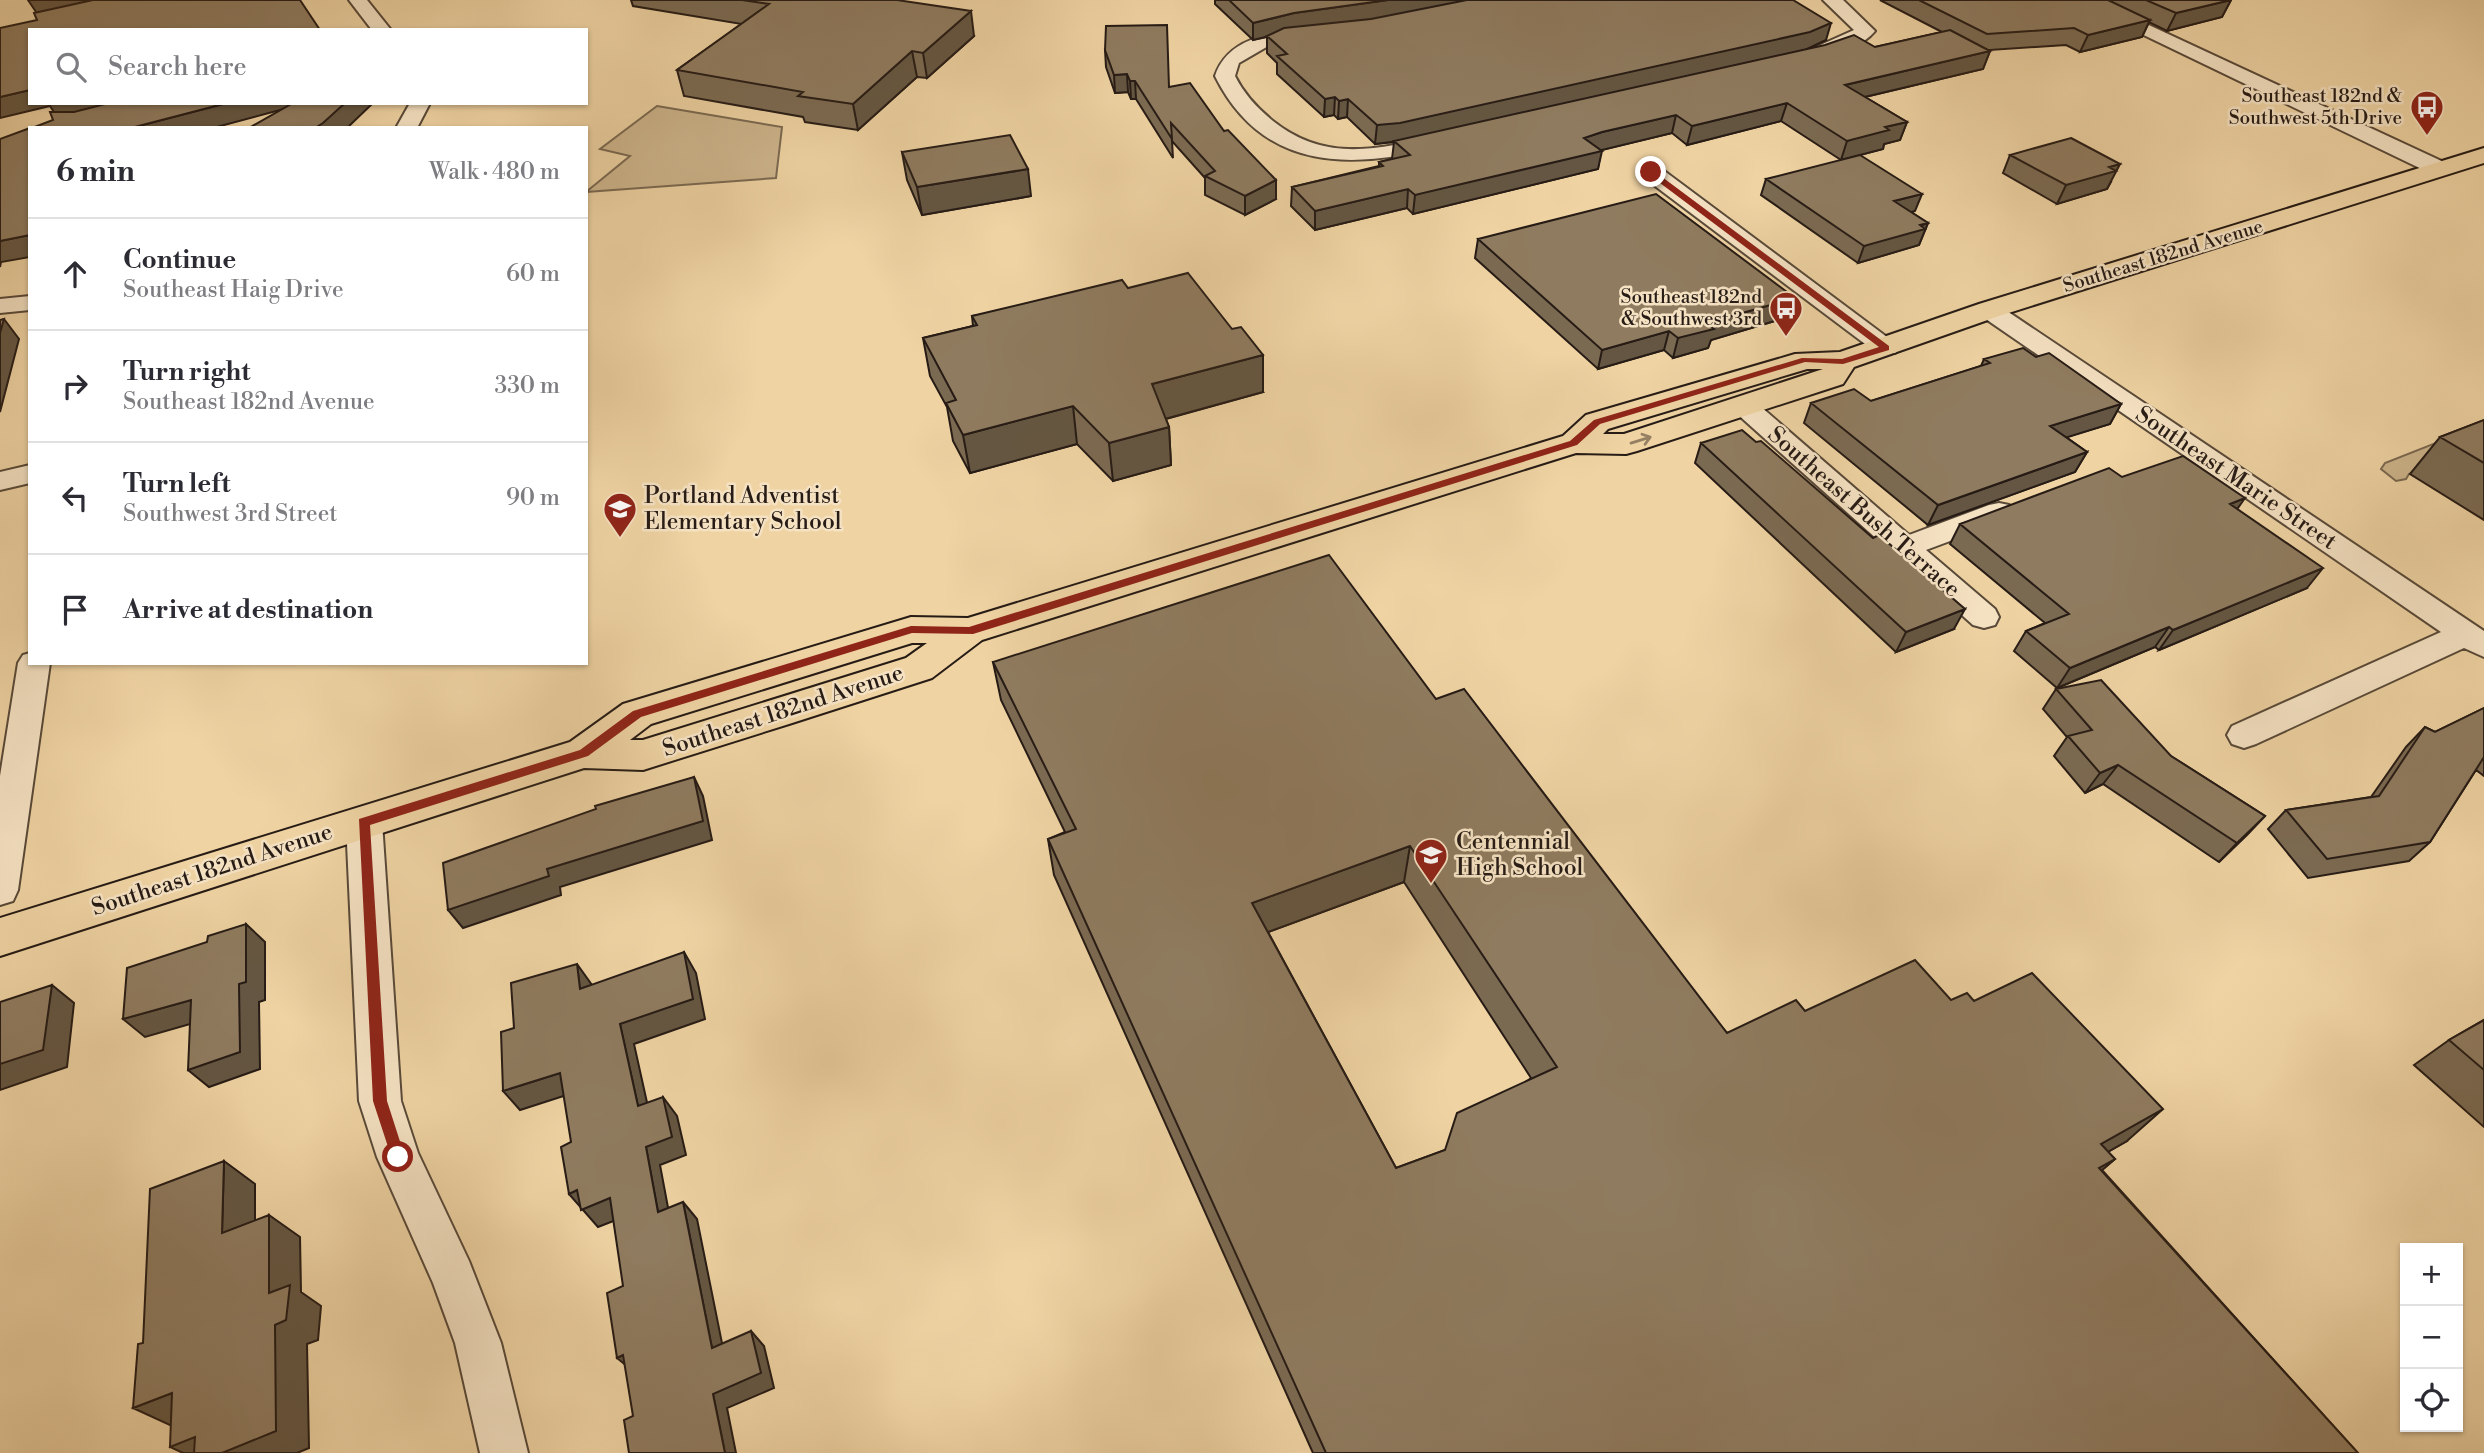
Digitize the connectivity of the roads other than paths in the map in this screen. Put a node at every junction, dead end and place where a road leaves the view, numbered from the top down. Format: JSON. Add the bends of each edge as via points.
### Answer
{"nodes":[{"id":1,"x":358,"y":0,"type":"edge"},
{"id":2,"x":1832,"y":0,"type":"edge"},
{"id":3,"x":2080,"y":0,"type":"edge"},
{"id":4,"x":380,"y":28,"type":"edge"},
{"id":5,"x":1332,"y":32,"type":"edge"},
{"id":6,"x":1799,"y":59,"type":"edge"},
{"id":7,"x":418,"y":105,"type":"edge"},
{"id":8,"x":408,"y":126,"type":"edge"},
{"id":9,"x":1452,"y":138,"type":"edge"},
{"id":10,"x":2484,"y":155,"type":"edge"},
{"id":11,"x":2440,"y":169,"type":"junction"},
{"id":12,"x":1651,"y":172,"type":"dead end"},
{"id":13,"x":28,"y":303,"type":"edge"},
{"id":14,"x":0,"y":306,"type":"edge"},
{"id":15,"x":1989,"y":310,"type":"junction"},
{"id":16,"x":1886,"y":348,"type":"junction"},
{"id":17,"x":1843,"y":362,"type":"junction"},
{"id":18,"x":1744,"y":406,"type":"junction"},
{"id":19,"x":1574,"y":443,"type":"junction"},
{"id":20,"x":28,"y":474,"type":"edge"},
{"id":21,"x":0,"y":481,"type":"edge"},
{"id":22,"x":2019,"y":505,"type":"edge"},
{"id":23,"x":1903,"y":548,"type":"junction"},
{"id":24,"x":1984,"y":617,"type":"dead end"},
{"id":25,"x":956,"y":630,"type":"junction"},
{"id":26,"x":2475,"y":640,"type":"edge"},
{"id":27,"x":33,"y":665,"type":"edge"},
{"id":28,"x":13,"y":715,"type":"edge"},
{"id":29,"x":2244,"y":735,"type":"dead end"},
{"id":30,"x":584,"y":753,"type":"junction"},
{"id":31,"x":364,"y":822,"type":"junction"},
{"id":32,"x":0,"y":890,"type":"edge"},
{"id":33,"x":0,"y":937,"type":"edge"},
{"id":34,"x":504,"y":1453,"type":"edge"}],
"edges":[{"from":1,"to":4,"type":"street"},
{"from":2,"to":6,"type":"street","via":[[1866,31],[1840,46]]},
{"from":3,"to":11,"type":"street"},
{"from":5,"to":9,"type":"street","via":[[1280,36],[1255,44],[1230,60],[1225,76],[1236,98],[1276,136],[1313,154],[1355,156]]},
{"from":7,"to":8,"type":"street"},
{"from":10,"to":11,"type":"main road","name":"Southeast 182nd Avenue"},
{"from":11,"to":15,"type":"main road","name":"Southeast 182nd Avenue"},
{"from":12,"to":16,"type":"street"},
{"from":13,"to":14,"type":"street"},
{"from":15,"to":16,"type":"main road","name":"Southeast 182nd Avenue"},
{"from":15,"to":26,"type":"street","name":"Southeast Marie Street"},
{"from":16,"to":17,"type":"main road","name":"Southeast 182nd Avenue"},
{"from":17,"to":18,"type":"main road","name":"Southeast 182nd Avenue","via":[[1832,379]]},
{"from":17,"to":19,"type":"main road","name":"Southeast 182nd Avenue","via":[[1805,360],[1715,386],[1597,422]]},
{"from":19,"to":18,"type":"main road","name":"Southeast 182nd Avenue","one_way":true,"via":[[1626,444]]},
{"from":18,"to":23,"type":"street","name":"Southeast Bush Terrace"},
{"from":19,"to":25,"type":"main road","name":"Southeast 182nd Avenue"},
{"from":20,"to":21,"type":"street"},
{"from":22,"to":23,"type":"street"},
{"from":23,"to":24,"type":"street","name":"Southeast Bush Terrace"},
{"from":25,"to":30,"type":"main road","name":"Southeast 182nd Avenue","via":[[911,630],[637,714]]},
{"from":25,"to":30,"type":"main road","name":"Southeast 182nd Avenue","via":[[919,668],[643,755]]},
{"from":26,"to":29,"type":"street"},
{"from":27,"to":28,"type":"street"},
{"from":28,"to":32,"type":"street"},
{"from":30,"to":31,"type":"main road","name":"Southeast 182nd Avenue"},
{"from":31,"to":33,"type":"main road","name":"Southeast 182nd Avenue"},
{"from":31,"to":34,"type":"street","via":[[380,1101],[398,1157],[478,1343]]}]}
